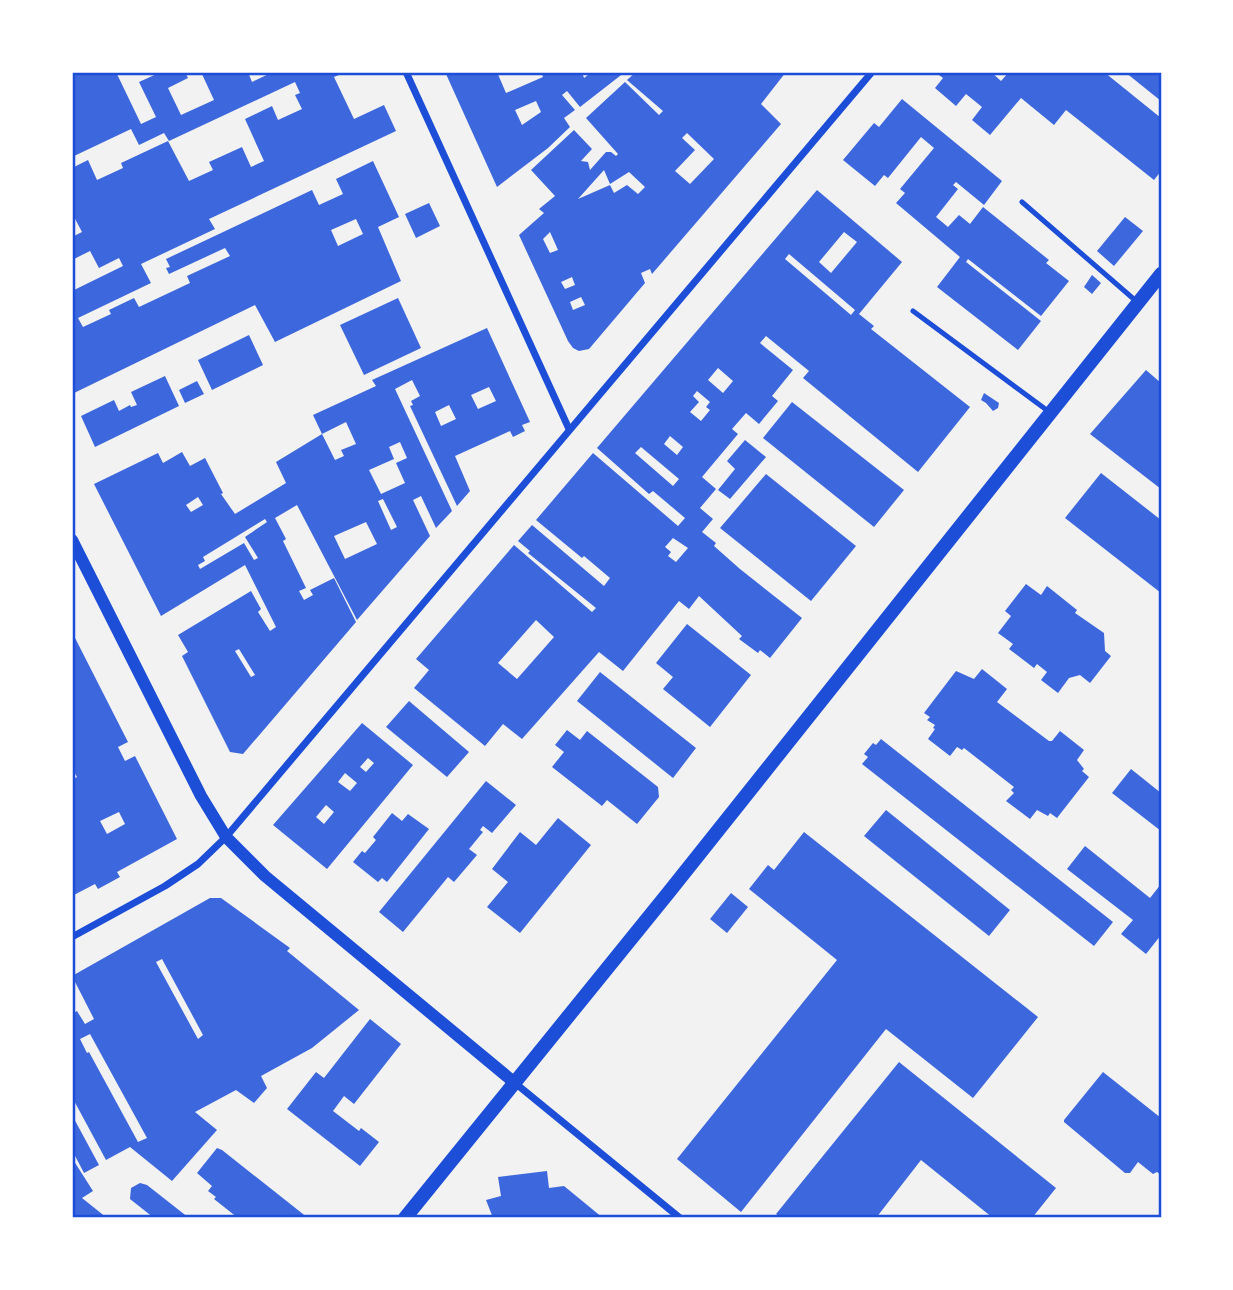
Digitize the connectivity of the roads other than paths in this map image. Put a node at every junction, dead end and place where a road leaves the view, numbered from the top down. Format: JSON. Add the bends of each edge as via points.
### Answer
{"nodes":[{"id":1,"x":406,"y":72,"type":"edge"},
{"id":2,"x":872,"y":72,"type":"edge"},
{"id":3,"x":1023,"y":202,"type":"dead end"},
{"id":4,"x":1161,"y":274,"type":"edge"},
{"id":5,"x":1139,"y":303,"type":"junction"},
{"id":6,"x":913,"y":312,"type":"dead end"},
{"id":7,"x":1050,"y":413,"type":"junction"},
{"id":8,"x":569,"y":429,"type":"junction"},
{"id":9,"x":72,"y":540,"type":"edge"},
{"id":10,"x":226,"y":837,"type":"junction"},
{"id":11,"x":72,"y":937,"type":"edge"},
{"id":12,"x":515,"y":1083,"type":"junction"},
{"id":13,"x":405,"y":1218,"type":"edge"},
{"id":14,"x":680,"y":1218,"type":"edge"}],
"edges":[{"from":1,"to":8,"type":"street"},
{"from":2,"to":8,"type":"street"},
{"from":3,"to":5,"type":"lane"},
{"from":4,"to":5,"type":"main road"},
{"from":5,"to":7,"type":"main road"},
{"from":6,"to":7,"type":"lane"},
{"from":7,"to":12,"type":"main road"},
{"from":8,"to":10,"type":"street"},
{"from":9,"to":10,"type":"street"},
{"from":10,"to":11,"type":"street","via":[[198,864],[165,886]]},
{"from":10,"to":12,"type":"street","via":[[265,876]]},
{"from":12,"to":13,"type":"main road"},
{"from":12,"to":14,"type":"street"}]}
